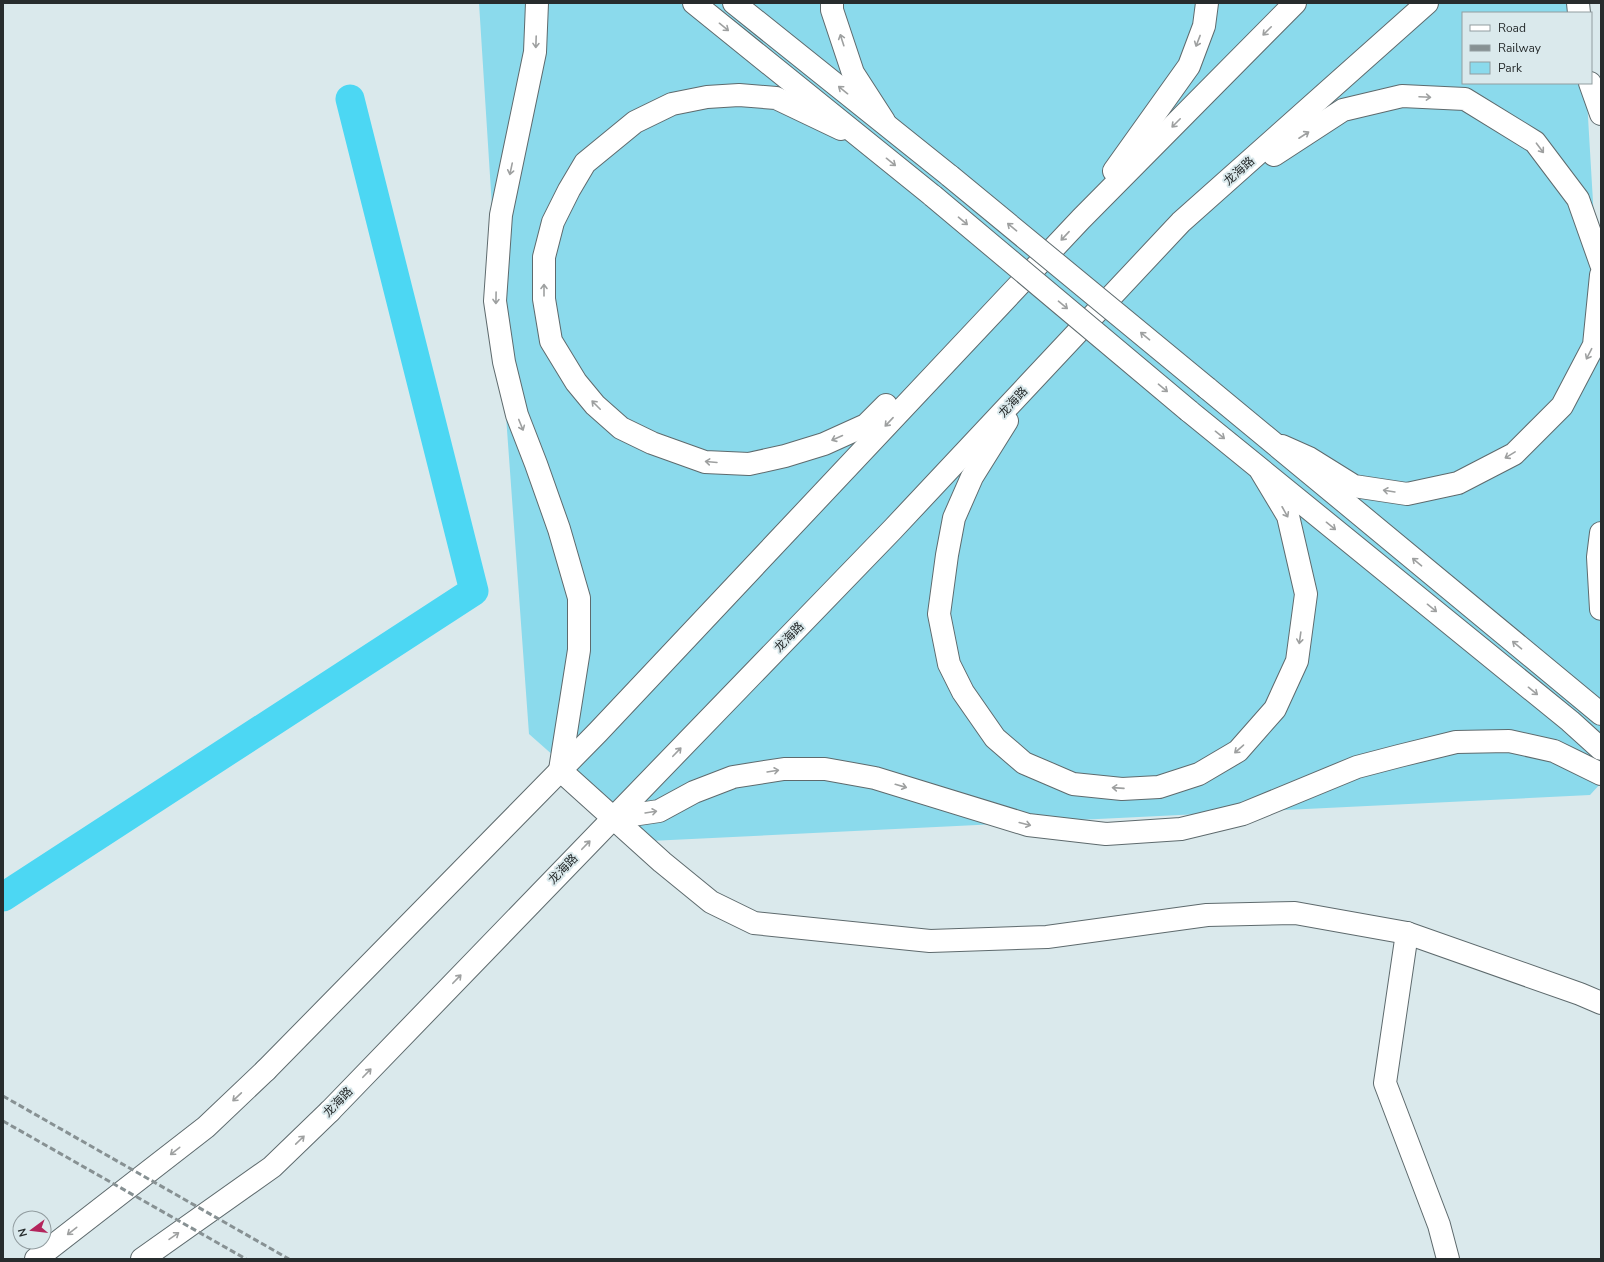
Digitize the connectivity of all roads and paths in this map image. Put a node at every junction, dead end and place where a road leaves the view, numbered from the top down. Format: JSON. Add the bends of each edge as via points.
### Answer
{"nodes":[{"id":1,"x":537,"y":3,"type":"edge"},
{"id":2,"x":694,"y":3,"type":"edge"},
{"id":3,"x":734,"y":3,"type":"edge"},
{"id":4,"x":832,"y":3,"type":"edge"},
{"id":5,"x":1207,"y":3,"type":"edge"},
{"id":6,"x":1295,"y":3,"type":"edge"},
{"id":7,"x":1427,"y":3,"type":"edge"},
{"id":8,"x":1590,"y":84,"type":"edge"},
{"id":9,"x":1601,"y":114,"type":"edge"},
{"id":10,"x":885,"y":124,"type":"junction"},
{"id":11,"x":864,"y":140,"type":"junction"},
{"id":12,"x":1081,"y":219,"type":"junction"},
{"id":13,"x":1143,"y":264,"type":"junction"},
{"id":14,"x":1601,"y":264,"type":"edge"},
{"id":15,"x":1601,"y":275,"type":"edge"},
{"id":16,"x":967,"y":339,"type":"junction"},
{"id":17,"x":1024,"y":390,"type":"junction"},
{"id":18,"x":1271,"y":442,"type":"junction"},
{"id":19,"x":1258,"y":466,"type":"junction"},
{"id":20,"x":1601,"y":533,"type":"edge"},
{"id":21,"x":1601,"y":609,"type":"edge"},
{"id":22,"x":1601,"y":714,"type":"edge"},
{"id":23,"x":1601,"y":749,"type":"edge"},
{"id":24,"x":560,"y":770,"type":"junction"},
{"id":25,"x":1601,"y":774,"type":"edge"},
{"id":26,"x":612,"y":818,"type":"junction"},
{"id":27,"x":1407,"y":933,"type":"junction"},
{"id":28,"x":1601,"y":1003,"type":"edge"},
{"id":29,"x":36,"y":1259,"type":"edge"},
{"id":30,"x":142,"y":1259,"type":"edge"},
{"id":31,"x":1448,"y":1259,"type":"edge"}],
"edges":[{"from":1,"to":24,"type":"main road","one_way":true,"via":[[536,52],[501,215],[495,301],[504,362],[517,415],[559,529],[579,598],[579,650]]},
{"from":2,"to":11,"type":"main road","one_way":true},
{"from":10,"to":3,"type":"main road","one_way":true},
{"from":10,"to":4,"type":"main road","one_way":true,"via":[[853,73],[832,10]]},
{"from":5,"to":12,"type":"main road","one_way":true,"via":[[1204,26],[1189,66]]},
{"from":6,"to":12,"type":"main road","one_way":true},
{"from":7,"to":13,"type":"main road","name":"龙海路","via":[[1182,222]]},
{"from":8,"to":9,"type":"main road"},
{"from":18,"to":10,"type":"main road","one_way":true,"bridge":true},
{"from":16,"to":11,"type":"main road","one_way":true,"via":[[915,376],[866,425],[824,444],[749,464],[705,462],[652,443],[621,428],[595,405],[576,382],[551,341],[544,299],[544,257],[553,222],[585,163],[635,122],[672,104],[707,97],[769,97],[813,114]]},
{"from":11,"to":19,"type":"main road","one_way":true,"bridge":true},
{"from":12,"to":16,"type":"main road","one_way":true},
{"from":13,"to":14,"type":"main road","one_way":true,"via":[[1214,209],[1277,152],[1343,110],[1402,96],[1465,99],[1535,142],[1578,199]]},
{"from":13,"to":17,"type":"main road","name":"龙海路"},
{"from":15,"to":18,"type":"main road","one_way":true,"via":[[1594,345],[1562,406],[1514,454],[1458,483],[1407,494],[1354,486],[1309,458]]},
{"from":16,"to":24,"type":"main road","one_way":true},
{"from":19,"to":17,"type":"main road","one_way":true,"via":[[1288,516],[1306,594],[1298,660],[1275,709],[1238,751],[1199,774],[1159,787],[1122,789],[1073,784],[1024,763],[995,738],[963,692],[949,664],[939,614],[954,518],[972,477],[1001,433]]},
{"from":26,"to":17,"type":"main road","name":"龙海路","one_way":true,"via":[[893,529]]},
{"from":22,"to":18,"type":"main road","one_way":true},
{"from":19,"to":23,"type":"main road","one_way":true},
{"from":20,"to":21,"type":"main road","via":[[1598,557]]},
{"from":24,"to":26,"type":"main road"},
{"from":24,"to":29,"type":"main road","one_way":true,"via":[[266,1070],[206,1127]]},
{"from":26,"to":25,"type":"main road","one_way":true,"via":[[659,810],[694,792],[733,777],[784,769],[825,770],[875,778],[1028,825],[1106,834],[1181,829],[1243,814],[1357,767],[1456,742],[1509,741],[1554,751]]},
{"from":26,"to":27,"type":"main road","via":[[711,902],[754,923],[930,941],[1046,937],[1207,915],[1295,913]]},
{"from":30,"to":26,"type":"main road","name":"龙海路","one_way":true,"via":[[272,1167],[330,1111]]},
{"from":27,"to":28,"type":"main road"},
{"from":27,"to":31,"type":"main road","via":[[1385,1083],[1439,1226]]}]}
